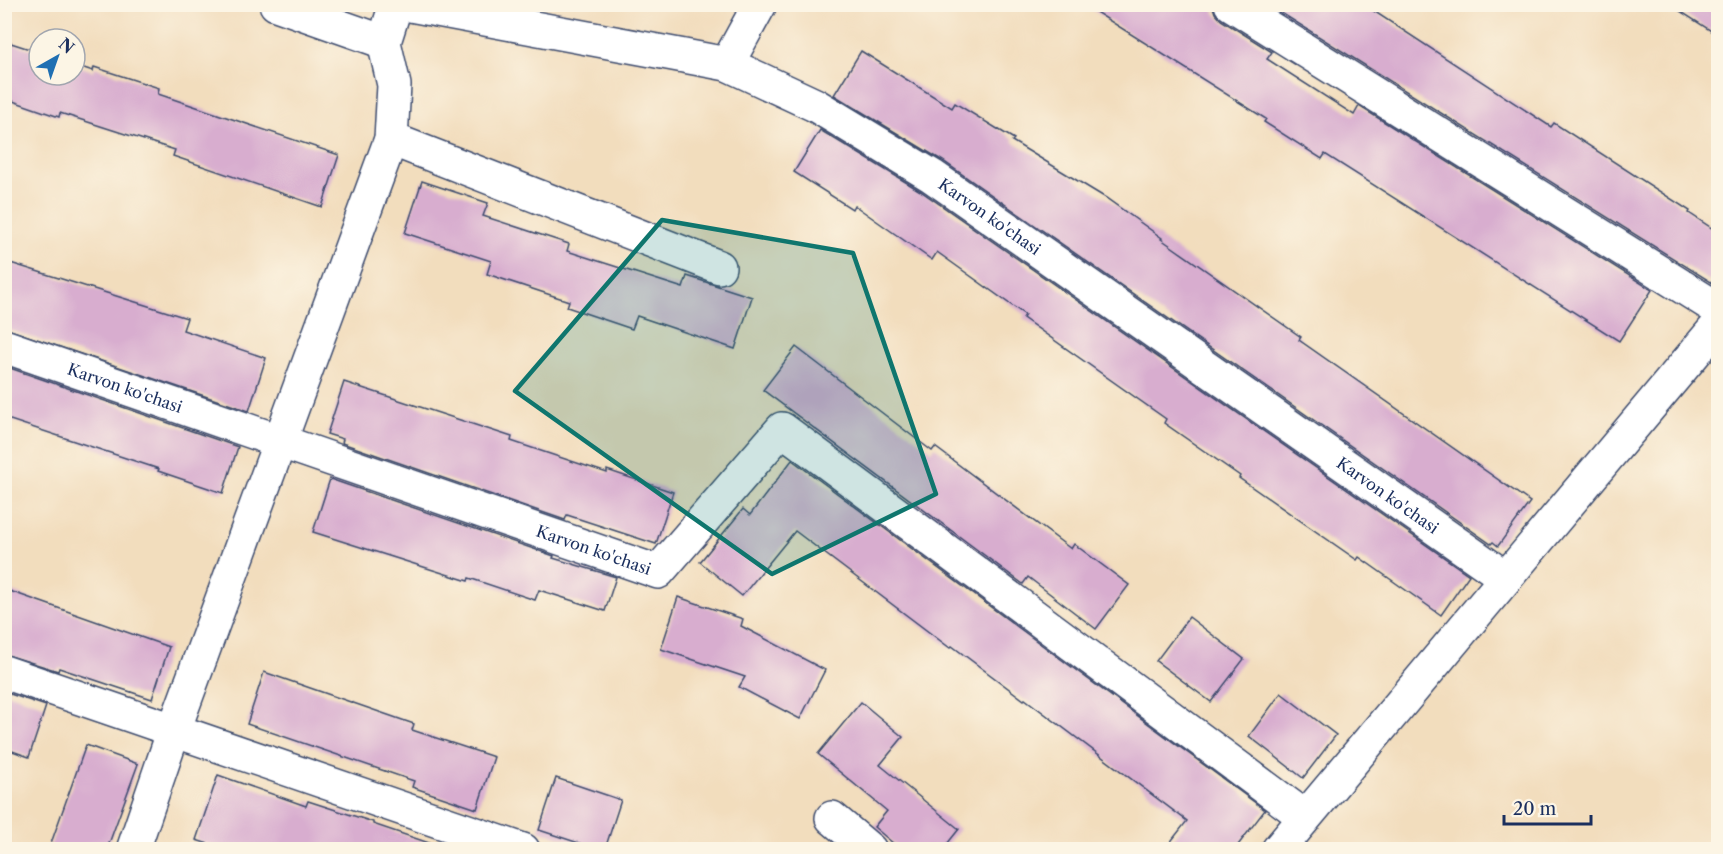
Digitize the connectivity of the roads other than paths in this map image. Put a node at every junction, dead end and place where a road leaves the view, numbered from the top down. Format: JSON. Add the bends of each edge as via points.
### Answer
{"nodes":[{"id":1,"x":276,"y":4,"type":"edge"},
{"id":2,"x":396,"y":4,"type":"edge"},
{"id":3,"x":405,"y":4,"type":"edge"},
{"id":4,"x":760,"y":4,"type":"edge"},
{"id":5,"x":1231,"y":4,"type":"edge"},
{"id":6,"x":384,"y":42,"type":"junction"},
{"id":7,"x":727,"y":64,"type":"junction"},
{"id":8,"x":391,"y":139,"type":"junction"},
{"id":9,"x":719,"y":267,"type":"dead end"},
{"id":10,"x":1719,"y":309,"type":"edge"},
{"id":11,"x":1719,"y":325,"type":"edge"},
{"id":12,"x":4,"y":346,"type":"edge"},
{"id":13,"x":280,"y":440,"type":"junction"},
{"id":14,"x":1506,"y":578,"type":"junction"},
{"id":15,"x":4,"y":672,"type":"edge"},
{"id":16,"x":174,"y":730,"type":"junction"},
{"id":17,"x":832,"y":818,"type":"dead end"},
{"id":18,"x":1305,"y":818,"type":"junction"},
{"id":19,"x":133,"y":849,"type":"edge"},
{"id":20,"x":522,"y":849,"type":"edge"},
{"id":21,"x":870,"y":849,"type":"edge"},
{"id":22,"x":1278,"y":849,"type":"edge"}],
"edges":[{"from":1,"to":6,"type":"street"},
{"from":2,"to":6,"type":"street"},
{"from":3,"to":7,"type":"street","name":"Karvon ko'chasi"},
{"from":4,"to":7,"type":"street"},
{"from":5,"to":10,"type":"street"},
{"from":6,"to":8,"type":"street","via":[[394,85]]},
{"from":7,"to":14,"type":"street","name":"Karvon ko'chasi","via":[[815,105],[932,176]]},
{"from":8,"to":9,"type":"street"},
{"from":8,"to":13,"type":"street"},
{"from":11,"to":14,"type":"street"},
{"from":12,"to":13,"type":"street","name":"Karvon ko'chasi"},
{"from":13,"to":16,"type":"street"},
{"from":13,"to":18,"type":"street","name":"Karvon ko'chasi","via":[[658,572],[782,429]]},
{"from":14,"to":18,"type":"street"},
{"from":15,"to":16,"type":"street"},
{"from":16,"to":19,"type":"street"},
{"from":16,"to":20,"type":"street"},
{"from":17,"to":21,"type":"street"},
{"from":18,"to":22,"type":"street"}]}
